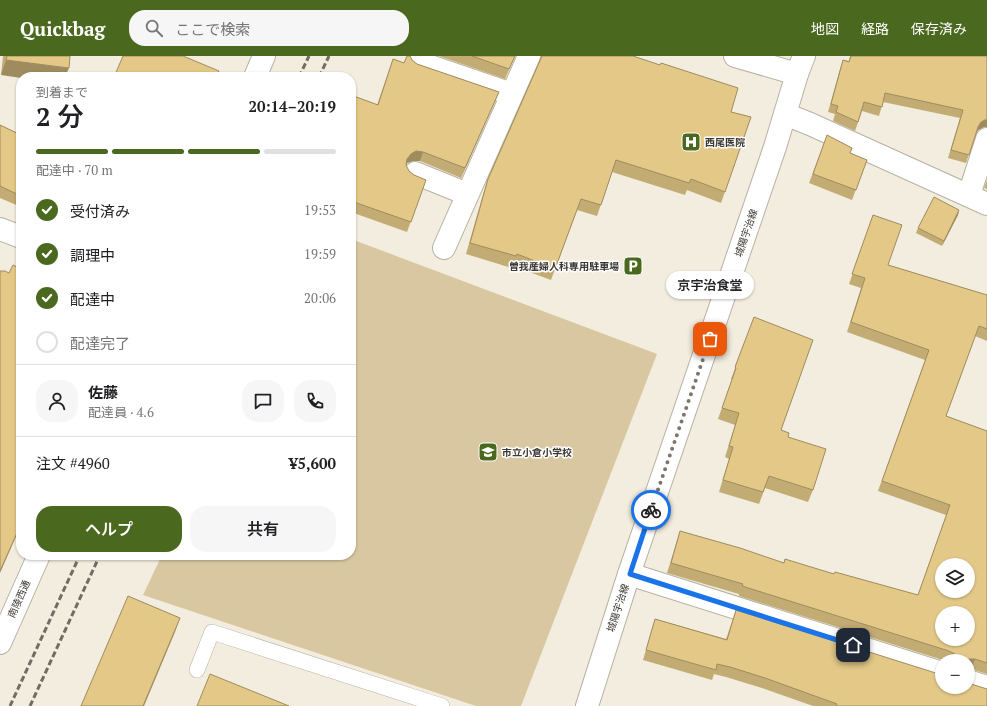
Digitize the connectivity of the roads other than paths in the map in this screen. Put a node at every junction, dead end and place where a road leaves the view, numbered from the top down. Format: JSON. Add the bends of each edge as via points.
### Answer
{"nodes":[{"id":1,"x":264,"y":56,"type":"edge"},
{"id":2,"x":529,"y":56,"type":"edge"},
{"id":3,"x":735,"y":56,"type":"edge"},
{"id":4,"x":418,"y":62,"type":"dead end"},
{"id":5,"x":801,"y":65,"type":"edge"},
{"id":6,"x":257,"y":72,"type":"edge"},
{"id":7,"x":512,"y":94,"type":"junction"},
{"id":8,"x":785,"y":114,"type":"junction"},
{"id":9,"x":987,"y":138,"type":"edge"},
{"id":10,"x":415,"y":173,"type":"dead end"},
{"id":11,"x":468,"y":194,"type":"junction"},
{"id":12,"x":978,"y":200,"type":"edge"},
{"id":13,"x":0,"y":229,"type":"edge"},
{"id":14,"x":16,"y":235,"type":"edge"},
{"id":15,"x":444,"y":248,"type":"dead end"},
{"id":16,"x":36,"y":560,"type":"edge"},
{"id":17,"x":630,"y":574,"type":"junction"},
{"id":18,"x":7,"y":610,"type":"edge"},
{"id":19,"x":0,"y":643,"type":"edge"},
{"id":20,"x":197,"y":670,"type":"dead end"},
{"id":21,"x":935,"y":671,"type":"edge"},
{"id":22,"x":975,"y":683,"type":"edge"},
{"id":23,"x":987,"y":687,"type":"edge"},
{"id":24,"x":442,"y":706,"type":"edge"},
{"id":25,"x":587,"y":706,"type":"edge"}],
"edges":[{"from":1,"to":6,"type":"street"},
{"from":2,"to":7,"type":"street"},
{"from":3,"to":5,"type":"street"},
{"from":4,"to":7,"type":"street"},
{"from":5,"to":8,"type":"street","name":"城陽宇治線"},
{"from":7,"to":11,"type":"street"},
{"from":8,"to":12,"type":"street"},
{"from":8,"to":17,"type":"street","name":"城陽宇治線"},
{"from":9,"to":12,"type":"street"},
{"from":10,"to":11,"type":"street"},
{"from":11,"to":15,"type":"street"},
{"from":13,"to":14,"type":"street"},
{"from":16,"to":18,"type":"street","name":"南陵西通"},
{"from":17,"to":21,"type":"street"},
{"from":17,"to":25,"type":"street","name":"城陽宇治線"},
{"from":18,"to":19,"type":"street","name":"南陵西通"},
{"from":20,"to":24,"type":"lane","via":[[212,632]]},
{"from":22,"to":23,"type":"street"}]}
